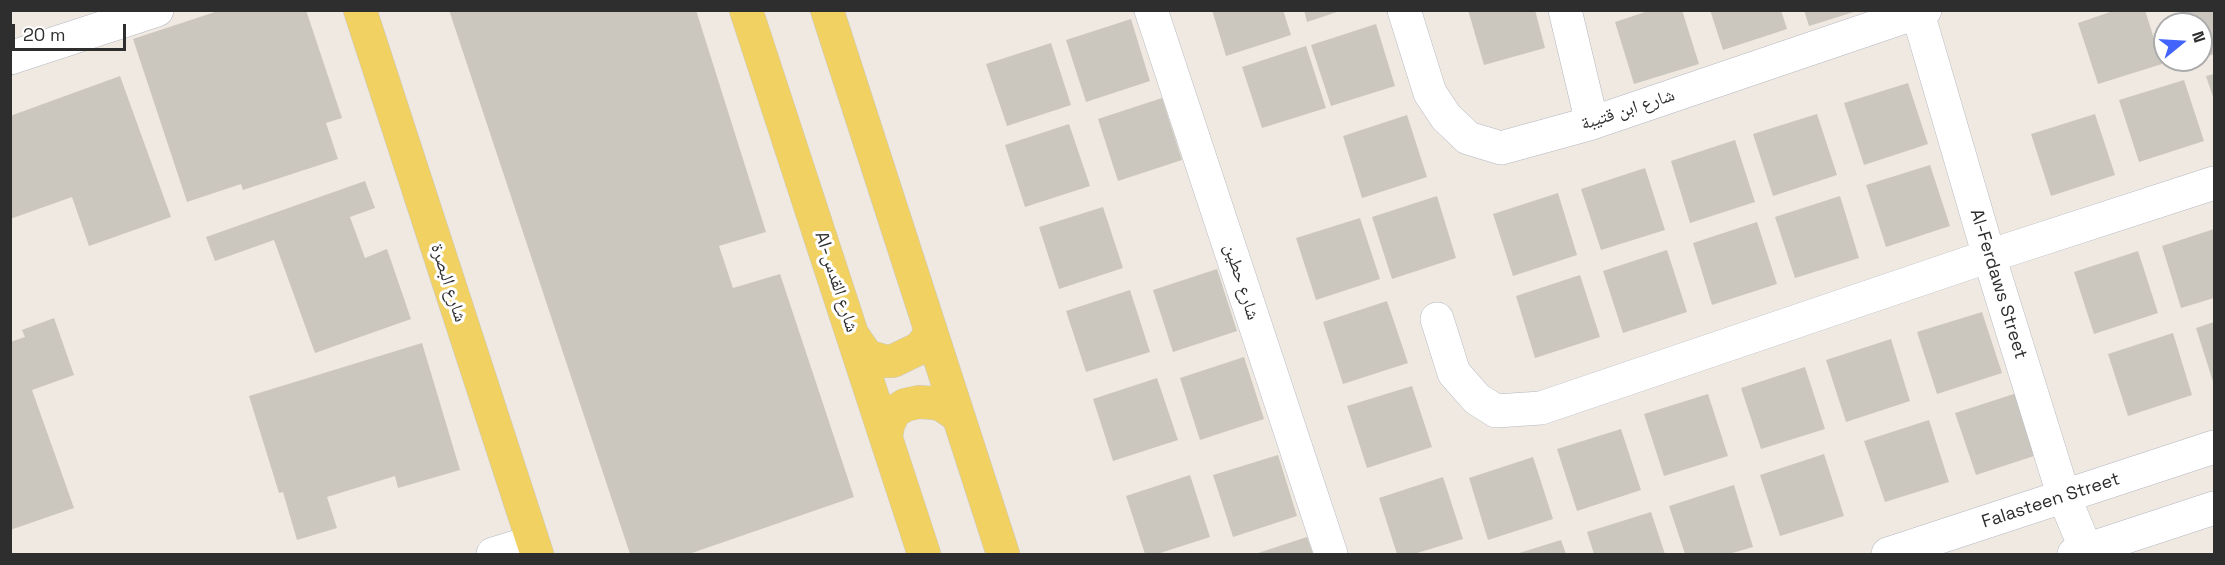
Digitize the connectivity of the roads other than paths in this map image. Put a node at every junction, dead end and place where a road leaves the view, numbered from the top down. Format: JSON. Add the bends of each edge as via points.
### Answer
{"nodes":[{"id":1,"x":157,"y":10,"type":"edge"},
{"id":2,"x":360,"y":10,"type":"edge"},
{"id":3,"x":746,"y":10,"type":"edge"},
{"id":4,"x":827,"y":10,"type":"edge"},
{"id":5,"x":1151,"y":10,"type":"edge"},
{"id":6,"x":1404,"y":10,"type":"edge"},
{"id":7,"x":1565,"y":10,"type":"edge"},
{"id":8,"x":1920,"y":11,"type":"edge"},
{"id":9,"x":10,"y":58,"type":"edge"},
{"id":10,"x":1592,"y":123,"type":"junction"},
{"id":11,"x":2214,"y":183,"type":"edge"},
{"id":12,"x":1989,"y":256,"type":"junction"},
{"id":13,"x":1437,"y":320,"type":"dead end"},
{"id":14,"x":930,"y":328,"type":"junction"},
{"id":15,"x":854,"y":338,"type":"junction"},
{"id":16,"x":958,"y":416,"type":"junction"},
{"id":17,"x":886,"y":437,"type":"junction"},
{"id":18,"x":2214,"y":447,"type":"edge"},
{"id":19,"x":2064,"y":497,"type":"junction"},
{"id":20,"x":2214,"y":508,"type":"edge"},
{"id":21,"x":535,"y":548,"type":"edge"},
{"id":22,"x":2083,"y":553,"type":"edge"},
{"id":23,"x":493,"y":555,"type":"edge"},
{"id":24,"x":924,"y":555,"type":"edge"},
{"id":25,"x":1003,"y":555,"type":"edge"},
{"id":26,"x":1330,"y":555,"type":"edge"},
{"id":27,"x":1888,"y":555,"type":"edge"}],
"edges":[{"from":1,"to":9,"type":"street"},
{"from":2,"to":21,"type":"main road","name":"شارع البصرة"},
{"from":3,"to":15,"type":"main road","name":"Al-شارع القدس"},
{"from":4,"to":14,"type":"main road"},
{"from":5,"to":26,"type":"street","name":"شارع حطين"},
{"from":6,"to":10,"type":"street","name":"شارع ابن قتيبة","via":[[1430,93],[1467,138],[1501,148]]},
{"from":7,"to":10,"type":"street"},
{"from":8,"to":10,"type":"street","name":"شارع ابن قتيبة"},
{"from":8,"to":12,"type":"street","name":"Al-Ferdaws Street"},
{"from":11,"to":12,"type":"street"},
{"from":12,"to":13,"type":"street","via":[[1541,408],[1496,411],[1477,399],[1454,373]]},
{"from":12,"to":19,"type":"street","name":"Al-Ferdaws Street"},
{"from":14,"to":15,"type":"main road","via":[[920,348],[893,361],[867,356]]},
{"from":14,"to":16,"type":"main road"},
{"from":15,"to":17,"type":"main road","name":"Al-شارع القدس"},
{"from":16,"to":17,"type":"main road","via":[[933,403],[905,405],[894,412]]},
{"from":16,"to":25,"type":"main road"},
{"from":17,"to":24,"type":"main road","name":"Al-شارع القدس"},
{"from":18,"to":19,"type":"street","name":"Falasteen Street"},
{"from":19,"to":22,"type":"street","name":"Al-Ferdaws Street"},
{"from":19,"to":27,"type":"street","name":"Falasteen Street"},
{"from":20,"to":22,"type":"street"},
{"from":21,"to":23,"type":"street"}]}
